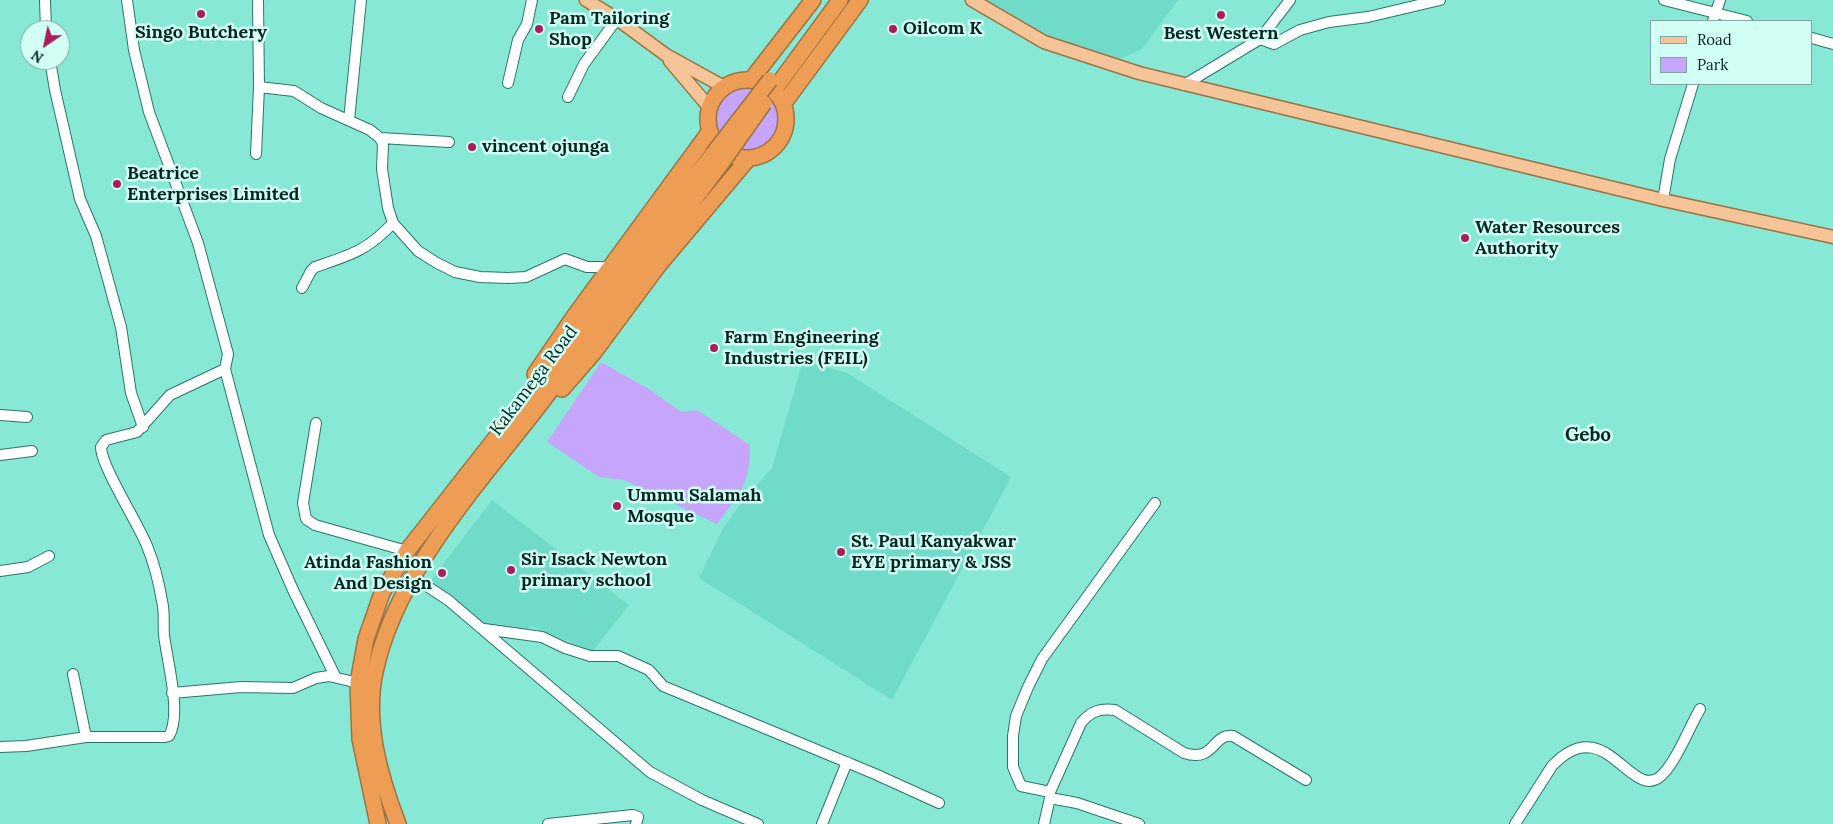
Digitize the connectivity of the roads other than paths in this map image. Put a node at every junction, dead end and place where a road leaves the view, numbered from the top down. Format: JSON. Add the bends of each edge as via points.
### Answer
{"nodes":[{"id":1,"x":44,"y":0,"type":"edge"},
{"id":2,"x":127,"y":0,"type":"edge"},
{"id":3,"x":258,"y":0,"type":"edge"},
{"id":4,"x":361,"y":0,"type":"edge"},
{"id":5,"x":532,"y":0,"type":"edge"},
{"id":6,"x":586,"y":0,"type":"edge"},
{"id":7,"x":813,"y":0,"type":"edge"},
{"id":8,"x":830,"y":0,"type":"edge"},
{"id":9,"x":840,"y":0,"type":"edge"},
{"id":10,"x":860,"y":0,"type":"edge"},
{"id":11,"x":972,"y":0,"type":"edge"},
{"id":12,"x":1290,"y":0,"type":"edge"},
{"id":13,"x":1440,"y":0,"type":"edge"},
{"id":14,"x":1664,"y":0,"type":"edge"},
{"id":15,"x":1720,"y":0,"type":"edge"},
{"id":16,"x":1715,"y":17,"type":"edge"},
{"id":17,"x":617,"y":19,"type":"junction"},
{"id":18,"x":45,"y":20,"type":"edge"},
{"id":19,"x":1740,"y":20,"type":"edge"},
{"id":20,"x":1813,"y":38,"type":"edge"},
{"id":21,"x":1260,"y":39,"type":"junction"},
{"id":22,"x":1833,"y":44,"type":"edge"},
{"id":23,"x":666,"y":55,"type":"junction"},
{"id":24,"x":52,"y":70,"type":"edge"},
{"id":25,"x":751,"y":80,"type":"junction"},
{"id":26,"x":508,"y":83,"type":"dead end"},
{"id":27,"x":1185,"y":85,"type":"junction"},
{"id":28,"x":1693,"y":85,"type":"edge"},
{"id":29,"x":260,"y":87,"type":"junction"},
{"id":30,"x":724,"y":87,"type":"junction"},
{"id":31,"x":568,"y":97,"type":"dead end"},
{"id":32,"x":784,"y":103,"type":"junction"},
{"id":33,"x":710,"y":107,"type":"junction"},
{"id":34,"x":349,"y":120,"type":"junction"},
{"id":35,"x":710,"y":131,"type":"junction"},
{"id":36,"x":380,"y":138,"type":"junction"},
{"id":37,"x":449,"y":142,"type":"dead end"},
{"id":38,"x":256,"y":154,"type":"dead end"},
{"id":39,"x":748,"y":159,"type":"junction"},
{"id":40,"x":1663,"y":200,"type":"junction"},
{"id":41,"x":393,"y":223,"type":"junction"},
{"id":42,"x":1833,"y":237,"type":"edge"},
{"id":43,"x":611,"y":267,"type":"junction"},
{"id":44,"x":302,"y":288,"type":"dead end"},
{"id":45,"x":224,"y":369,"type":"junction"},
{"id":46,"x":536,"y":398,"type":"junction"},
{"id":47,"x":0,"y":415,"type":"edge"},
{"id":48,"x":27,"y":417,"type":"dead end"},
{"id":49,"x":316,"y":423,"type":"dead end"},
{"id":50,"x":143,"y":427,"type":"junction"},
{"id":51,"x":32,"y":451,"type":"dead end"},
{"id":52,"x":0,"y":455,"type":"edge"},
{"id":53,"x":1155,"y":503,"type":"dead end"},
{"id":54,"x":407,"y":551,"type":"junction"},
{"id":55,"x":49,"y":556,"type":"dead end"},
{"id":56,"x":0,"y":571,"type":"edge"},
{"id":57,"x":413,"y":578,"type":"junction"},
{"id":58,"x":484,"y":629,"type":"junction"},
{"id":59,"x":73,"y":674,"type":"dead end"},
{"id":60,"x":335,"y":676,"type":"junction"},
{"id":61,"x":358,"y":683,"type":"junction"},
{"id":62,"x":172,"y":693,"type":"junction"},
{"id":63,"x":1700,"y":709,"type":"dead end"},
{"id":64,"x":86,"y":738,"type":"junction"},
{"id":65,"x":0,"y":747,"type":"edge"},
{"id":66,"x":846,"y":762,"type":"junction"},
{"id":67,"x":1306,"y":780,"type":"dead end"},
{"id":68,"x":1050,"y":795,"type":"junction"},
{"id":69,"x":939,"y":803,"type":"dead end"},
{"id":70,"x":378,"y":824,"type":"edge"},
{"id":71,"x":398,"y":824,"type":"edge"},
{"id":72,"x":548,"y":824,"type":"edge"},
{"id":73,"x":636,"y":824,"type":"edge"},
{"id":74,"x":758,"y":824,"type":"edge"},
{"id":75,"x":822,"y":824,"type":"edge"},
{"id":76,"x":1044,"y":824,"type":"edge"},
{"id":77,"x":1139,"y":824,"type":"edge"},
{"id":78,"x":1515,"y":824,"type":"edge"}],
"edges":[{"from":1,"to":18,"type":"street"},
{"from":2,"to":45,"type":"street","via":[[134,50],[149,112],[198,243],[218,314],[228,354]]},
{"from":3,"to":29,"type":"street"},
{"from":4,"to":34,"type":"street"},
{"from":5,"to":26,"type":"street"},
{"from":6,"to":17,"type":"main road"},
{"from":7,"to":25,"type":"highway"},
{"from":8,"to":46,"type":"highway","bridge":true,"via":[[636,252]]},
{"from":9,"to":46,"type":"highway","name":"Kakamega Road","bridge":true},
{"from":10,"to":32,"type":"highway"},
{"from":11,"to":27,"type":"main road","via":[[1044,42]]},
{"from":12,"to":21,"type":"street"},
{"from":13,"to":21,"type":"street","via":[[1368,17],[1329,22],[1300,30],[1274,44]]},
{"from":14,"to":16,"type":"street"},
{"from":15,"to":16,"type":"street"},
{"from":16,"to":19,"type":"street"},
{"from":17,"to":23,"type":"main road"},
{"from":17,"to":31,"type":"street","via":[[584,64]]},
{"from":20,"to":22,"type":"street"},
{"from":21,"to":27,"type":"street"},
{"from":23,"to":30,"type":"main road"},
{"from":23,"to":33,"type":"main road"},
{"from":24,"to":50,"type":"street","via":[[80,199],[96,236],[121,327],[131,393]]},
{"from":25,"to":30,"type":"highway","via":[[735,81]]},
{"from":25,"to":32,"type":"highway","via":[[770,87]]},
{"from":27,"to":40,"type":"main road"},
{"from":28,"to":40,"type":"street","via":[[1670,159]]},
{"from":29,"to":34,"type":"street","via":[[294,90],[321,108]]},
{"from":29,"to":38,"type":"street"},
{"from":30,"to":33,"type":"highway"},
{"from":32,"to":39,"type":"highway","via":[[786,131],[780,142],[766,154]]},
{"from":33,"to":35,"type":"highway"},
{"from":34,"to":36,"type":"street"},
{"from":35,"to":39,"type":"highway","via":[[724,151]]},
{"from":35,"to":43,"type":"highway"},
{"from":36,"to":37,"type":"street"},
{"from":36,"to":41,"type":"street","via":[[383,144],[382,169]]},
{"from":39,"to":46,"type":"highway","via":[[658,266],[569,382],[556,396]]},
{"from":40,"to":42,"type":"main road"},
{"from":41,"to":43,"type":"street","via":[[418,251],[455,272],[480,277],[526,277],[565,259],[587,267]]},
{"from":41,"to":44,"type":"street","via":[[364,249],[315,268]]},
{"from":43,"to":46,"type":"highway","via":[[535,375]]},
{"from":45,"to":50,"type":"street","via":[[170,395]]},
{"from":45,"to":60,"type":"street","via":[[269,535]]},
{"from":46,"to":54,"type":"highway"},
{"from":46,"to":57,"type":"highway","name":"Kakamega Road"},
{"from":47,"to":48,"type":"street"},
{"from":49,"to":54,"type":"street","via":[[303,503],[306,519],[315,525]]},
{"from":50,"to":62,"type":"street","via":[[137,432],[106,440],[101,450],[152,561],[163,602]]},
{"from":51,"to":52,"type":"street"},
{"from":53,"to":68,"type":"street","via":[[1042,659],[1016,716],[1013,767],[1021,786]]},
{"from":54,"to":61,"type":"highway","via":[[377,606],[366,639]]},
{"from":55,"to":56,"type":"street","via":[[23,569]]},
{"from":57,"to":58,"type":"street","via":[[448,600]]},
{"from":57,"to":71,"type":"highway","name":"Kakamega Road","via":[[398,602],[381,645],[371,701],[377,762]]},
{"from":58,"to":66,"type":"street","via":[[542,637],[590,656],[618,656],[649,670],[663,686]]},
{"from":58,"to":74,"type":"street","via":[[650,772],[702,800]]},
{"from":59,"to":64,"type":"street"},
{"from":60,"to":61,"type":"street"},
{"from":60,"to":62,"type":"street","via":[[316,678],[293,688],[241,687]]},
{"from":61,"to":70,"type":"highway","via":[[360,739]]},
{"from":62,"to":64,"type":"street","via":[[173,727],[168,736]]},
{"from":63,"to":78,"type":"street","via":[[1662,776],[1651,781],[1635,777],[1602,750],[1579,749],[1560,758],[1552,766]]},
{"from":64,"to":65,"type":"street"},
{"from":66,"to":69,"type":"street"},
{"from":66,"to":75,"type":"street"},
{"from":67,"to":68,"type":"street","via":[[1233,736],[1222,738],[1205,754],[1192,756],[1115,710],[1105,708],[1088,714],[1082,723]]},
{"from":68,"to":76,"type":"street"},
{"from":68,"to":77,"type":"street"},
{"from":72,"to":73,"type":"street","via":[[630,816],[638,817]]}]}
